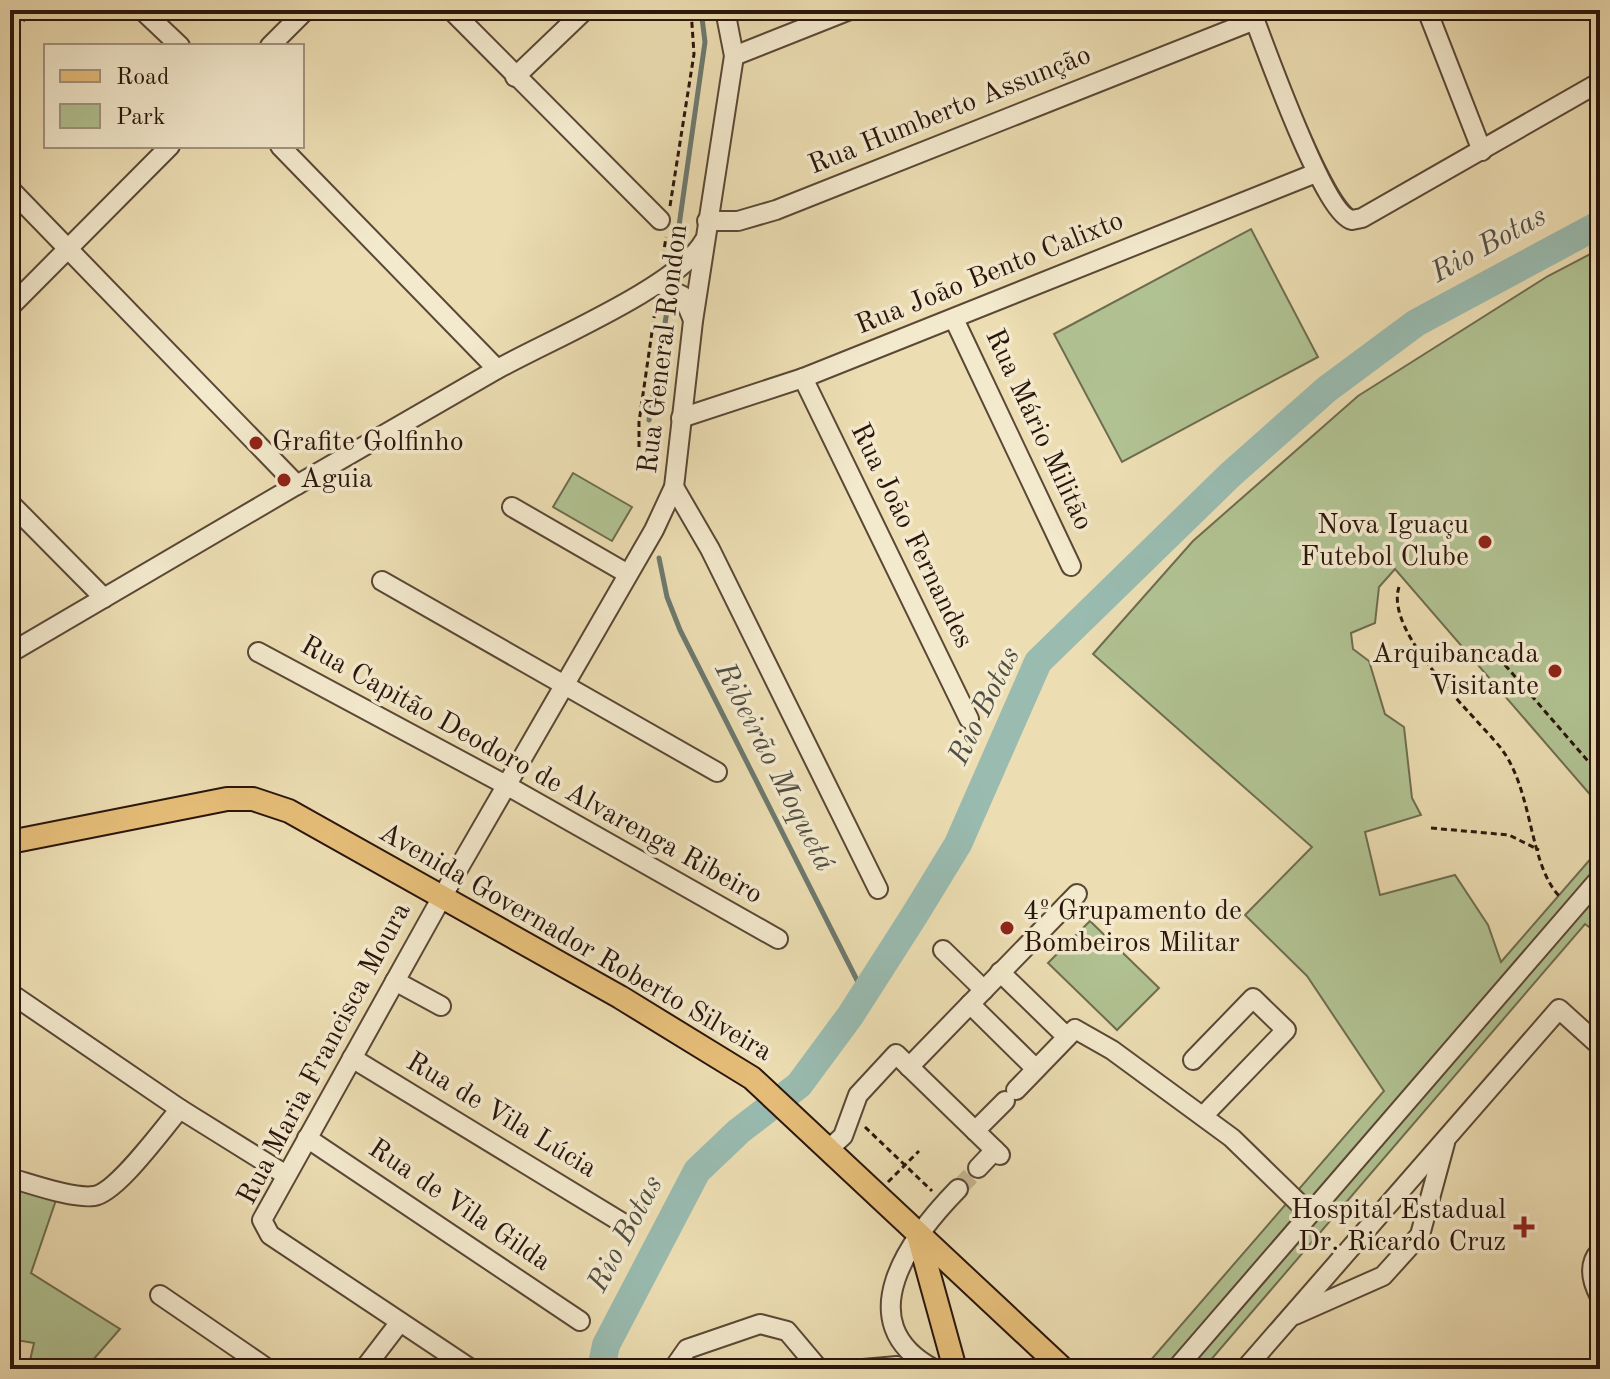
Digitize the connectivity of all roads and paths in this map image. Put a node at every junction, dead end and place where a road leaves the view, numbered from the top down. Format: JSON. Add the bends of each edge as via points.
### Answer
{"nodes":[{"id":1,"x":34,"y":10,"type":"edge"},
{"id":2,"x":142,"y":10,"type":"edge"},
{"id":3,"x":306,"y":10,"type":"edge"},
{"id":4,"x":451,"y":10,"type":"edge"},
{"id":5,"x":585,"y":10,"type":"edge"},
{"id":6,"x":691,"y":10,"type":"edge"},
{"id":7,"x":725,"y":10,"type":"edge"},
{"id":8,"x":850,"y":10,"type":"edge"},
{"id":9,"x":1427,"y":10,"type":"edge"},
{"id":10,"x":1253,"y":15,"type":"edge"},
{"id":11,"x":16,"y":28,"type":"dead end"},
{"id":12,"x":178,"y":44,"type":"edge"},
{"id":13,"x":272,"y":44,"type":"edge"},
{"id":14,"x":734,"y":56,"type":"junction"},
{"id":15,"x":515,"y":77,"type":"junction"},
{"id":16,"x":1600,"y":82,"type":"edge"},
{"id":17,"x":168,"y":148,"type":"edge"},
{"id":18,"x":282,"y":148,"type":"edge"},
{"id":19,"x":1482,"y":151,"type":"junction"},
{"id":20,"x":1316,"y":173,"type":"junction"},
{"id":21,"x":10,"y":189,"type":"edge"},
{"id":22,"x":665,"y":220,"type":"junction"},
{"id":23,"x":706,"y":230,"type":"junction"},
{"id":24,"x":69,"y":249,"type":"junction"},
{"id":25,"x":659,"y":284,"type":"junction"},
{"id":26,"x":10,"y":307,"type":"edge"},
{"id":27,"x":954,"y":319,"type":"junction"},
{"id":28,"x":693,"y":321,"type":"junction"},
{"id":29,"x":497,"y":369,"type":"junction"},
{"id":30,"x":803,"y":378,"type":"junction"},
{"id":31,"x":681,"y":418,"type":"junction"},
{"id":32,"x":639,"y":447,"type":"dead end"},
{"id":33,"x":297,"y":485,"type":"junction"},
{"id":34,"x":674,"y":487,"type":"junction"},
{"id":35,"x":10,"y":503,"type":"edge"},
{"id":36,"x":512,"y":507,"type":"dead end"},
{"id":37,"x":1071,"y":566,"type":"dead end"},
{"id":38,"x":628,"y":574,"type":"junction"},
{"id":39,"x":382,"y":581,"type":"dead end"},
{"id":40,"x":1399,"y":587,"type":"dead end"},
{"id":41,"x":104,"y":598,"type":"junction"},
{"id":42,"x":258,"y":652,"type":"dead end"},
{"id":43,"x":10,"y":653,"type":"edge"},
{"id":44,"x":1505,"y":665,"type":"dead end"},
{"id":45,"x":565,"y":684,"type":"junction"},
{"id":46,"x":969,"y":719,"type":"dead end"},
{"id":47,"x":717,"y":772,"type":"dead end"},
{"id":48,"x":1600,"y":775,"type":"edge"},
{"id":49,"x":506,"y":785,"type":"junction"},
{"id":50,"x":1431,"y":828,"type":"dead end"},
{"id":51,"x":10,"y":842,"type":"edge"},
{"id":52,"x":1539,"y":850,"type":"junction"},
{"id":53,"x":1600,"y":878,"type":"edge"},
{"id":54,"x":878,"y":889,"type":"dead end"},
{"id":55,"x":1077,"y":894,"type":"dead end"},
{"id":56,"x":442,"y":897,"type":"junction"},
{"id":57,"x":1573,"y":909,"type":"junction"},
{"id":58,"x":778,"y":939,"type":"dead end"},
{"id":59,"x":943,"y":950,"type":"dead end"},
{"id":60,"x":1000,"y":972,"type":"junction"},
{"id":61,"x":395,"y":981,"type":"junction"},
{"id":62,"x":984,"y":990,"type":"junction"},
{"id":63,"x":10,"y":993,"type":"edge"},
{"id":64,"x":970,"y":1004,"type":"junction"},
{"id":65,"x":441,"y":1006,"type":"dead end"},
{"id":66,"x":1067,"y":1037,"type":"junction"},
{"id":67,"x":1600,"y":1046,"type":"edge"},
{"id":68,"x":352,"y":1058,"type":"junction"},
{"id":69,"x":1193,"y":1060,"type":"dead end"},
{"id":70,"x":909,"y":1067,"type":"junction"},
{"id":71,"x":1036,"y":1069,"type":"junction"},
{"id":72,"x":180,"y":1109,"type":"junction"},
{"id":73,"x":851,"y":1113,"type":"junction"},
{"id":74,"x":1203,"y":1116,"type":"junction"},
{"id":75,"x":975,"y":1131,"type":"junction"},
{"id":76,"x":1447,"y":1137,"type":"junction"},
{"id":77,"x":307,"y":1138,"type":"junction"},
{"id":78,"x":830,"y":1148,"type":"junction"},
{"id":79,"x":919,"y":1151,"type":"dead end"},
{"id":80,"x":905,"y":1165,"type":"junction"},
{"id":81,"x":978,"y":1168,"type":"tunnel mouth"},
{"id":82,"x":286,"y":1175,"type":"junction"},
{"id":83,"x":10,"y":1178,"type":"edge"},
{"id":84,"x":958,"y":1189,"type":"tunnel mouth"},
{"id":85,"x":877,"y":1194,"type":"junction"},
{"id":86,"x":944,"y":1203,"type":"junction"},
{"id":87,"x":1309,"y":1213,"type":"junction"},
{"id":88,"x":621,"y":1222,"type":"dead end"},
{"id":89,"x":918,"y":1233,"type":"junction"},
{"id":90,"x":1600,"y":1251,"type":"edge"},
{"id":91,"x":973,"y":1284,"type":"junction"},
{"id":92,"x":160,"y":1295,"type":"dead end"},
{"id":93,"x":1600,"y":1297,"type":"edge"},
{"id":94,"x":934,"y":1298,"type":"junction"},
{"id":95,"x":1290,"y":1318,"type":"junction"},
{"id":96,"x":580,"y":1321,"type":"dead end"},
{"id":97,"x":400,"y":1322,"type":"junction"},
{"id":98,"x":913,"y":1354,"type":"junction"},
{"id":99,"x":896,"y":1368,"type":"edge"},
{"id":100,"x":268,"y":1369,"type":"edge"},
{"id":101,"x":364,"y":1369,"type":"edge"},
{"id":102,"x":471,"y":1369,"type":"edge"},
{"id":103,"x":673,"y":1369,"type":"edge"},
{"id":104,"x":819,"y":1369,"type":"edge"},
{"id":105,"x":863,"y":1369,"type":"edge"},
{"id":106,"x":934,"y":1369,"type":"edge"},
{"id":107,"x":955,"y":1369,"type":"edge"},
{"id":108,"x":1063,"y":1369,"type":"edge"},
{"id":109,"x":1176,"y":1369,"type":"edge"},
{"id":110,"x":1245,"y":1369,"type":"edge"}],
"edges":[{"from":1,"to":11,"type":"path"},
{"from":2,"to":12,"type":"street"},
{"from":3,"to":13,"type":"street"},
{"from":4,"to":15,"type":"street"},
{"from":5,"to":15,"type":"street"},
{"from":6,"to":22,"type":"path","via":[[694,54]]},
{"from":7,"to":14,"type":"street","name":"Rua General Rondon"},
{"from":8,"to":14,"type":"street"},
{"from":9,"to":19,"type":"street"},
{"from":10,"to":20,"type":"street"},
{"from":10,"to":23,"type":"street","name":"Rua Humberto Assunção","via":[[776,210]]},
{"from":14,"to":23,"type":"street","name":"Rua General Rondon"},
{"from":15,"to":22,"type":"street"},
{"from":16,"to":19,"type":"street"},
{"from":17,"to":24,"type":"street"},
{"from":18,"to":29,"type":"street"},
{"from":19,"to":20,"type":"street","via":[[1352,220],[1340,215]]},
{"from":20,"to":27,"type":"street","name":"Rua João Bento Calixto"},
{"from":21,"to":24,"type":"street"},
{"from":22,"to":25,"type":"path"},
{"from":23,"to":25,"type":"street","via":[[686,263]]},
{"from":23,"to":28,"type":"street","name":"Rua General Rondon"},
{"from":24,"to":26,"type":"street"},
{"from":24,"to":33,"type":"street"},
{"from":25,"to":28,"type":"street","via":[[683,296]]},
{"from":25,"to":29,"type":"street"},
{"from":25,"to":32,"type":"path"},
{"from":27,"to":30,"type":"street","name":"Rua João Bento Calixto"},
{"from":27,"to":37,"type":"street","name":"Rua Mário Militão"},
{"from":28,"to":31,"type":"street","name":"Rua General Rondon"},
{"from":29,"to":33,"type":"street"},
{"from":30,"to":31,"type":"street","name":"Rua João Bento Calixto"},
{"from":30,"to":46,"type":"street","name":"Rua João Fernandes"},
{"from":31,"to":34,"type":"street","name":"Rua General Rondon"},
{"from":33,"to":41,"type":"street"},
{"from":34,"to":38,"type":"street","name":"Rua Maria Francisca Moura"},
{"from":34,"to":54,"type":"street","name":"Rua General Rondon","via":[[710,549]]},
{"from":35,"to":41,"type":"street"},
{"from":36,"to":38,"type":"street"},
{"from":38,"to":45,"type":"street","name":"Rua Maria Francisca Moura"},
{"from":39,"to":45,"type":"street"},
{"from":40,"to":52,"type":"path","via":[[1396,598],[1406,630],[1512,765]]},
{"from":41,"to":43,"type":"street"},
{"from":42,"to":49,"type":"street","name":"Rua Capitão Deodoro de Alvarenga Ribeiro"},
{"from":44,"to":48,"type":"path"},
{"from":45,"to":47,"type":"street"},
{"from":45,"to":49,"type":"street","name":"Rua Maria Francisca Moura"},
{"from":49,"to":56,"type":"street","name":"Rua Maria Francisca Moura"},
{"from":49,"to":58,"type":"street","name":"Rua Capitão Deodoro de Alvarenga Ribeiro"},
{"from":50,"to":52,"type":"path","via":[[1509,835]]},
{"from":51,"to":56,"type":"main road","name":"Avenida Governador Roberto Silveira","via":[[247,798],[289,811]]},
{"from":52,"to":57,"type":"path","via":[[1554,891]]},
{"from":53,"to":57,"type":"street"},
{"from":55,"to":60,"type":"street"},
{"from":56,"to":61,"type":"street","name":"Rua Maria Francisca Moura"},
{"from":56,"to":78,"type":"main road","name":"Avenida Governador Roberto Silveira","via":[[752,1078]]},
{"from":57,"to":87,"type":"street"},
{"from":59,"to":62,"type":"street"},
{"from":60,"to":62,"type":"street"},
{"from":60,"to":66,"type":"street"},
{"from":61,"to":65,"type":"street"},
{"from":61,"to":68,"type":"street","name":"Rua Maria Francisca Moura"},
{"from":62,"to":64,"type":"street"},
{"from":63,"to":72,"type":"street"},
{"from":64,"to":70,"type":"street"},
{"from":64,"to":71,"type":"street"},
{"from":66,"to":71,"type":"street"},
{"from":66,"to":74,"type":"street","via":[[1075,1029],[1112,1050]]},
{"from":67,"to":76,"type":"street","via":[[1559,1009]]},
{"from":68,"to":77,"type":"street","name":"Rua Maria Francisca Moura"},
{"from":68,"to":88,"type":"street","name":"Rua de Vila Lúcia"},
{"from":69,"to":74,"type":"street","via":[[1253,998],[1286,1030]]},
{"from":70,"to":73,"type":"street","via":[[896,1054],[858,1095]]},
{"from":70,"to":75,"type":"street"},
{"from":71,"to":75,"type":"street"},
{"from":72,"to":82,"type":"street"},
{"from":72,"to":83,"type":"street","via":[[102,1194],[85,1196]]},
{"from":73,"to":78,"type":"street","via":[[843,1136]]},
{"from":73,"to":80,"type":"path"},
{"from":74,"to":87,"type":"street"},
{"from":75,"to":81,"type":"street","via":[[998,1153]]},
{"from":76,"to":95,"type":"street"},
{"from":76,"to":95,"type":"street","via":[[1420,1235],[1383,1276]]},
{"from":77,"to":82,"type":"street","name":"Rua Maria Francisca Moura"},
{"from":77,"to":96,"type":"street","name":"Rua de Vila Gilda"},
{"from":78,"to":85,"type":"main road","name":"Avenida Governador Roberto Silveira"},
{"from":79,"to":80,"type":"path"},
{"from":80,"to":85,"type":"path"},
{"from":80,"to":86,"type":"path"},
{"from":82,"to":97,"type":"street","name":"Rua Maria Francisca Moura","via":[[263,1218],[264,1230]]},
{"from":84,"to":86,"type":"street"},
{"from":85,"to":89,"type":"main road","name":"Avenida Governador Roberto Silveira"},
{"from":86,"to":89,"type":"street"},
{"from":87,"to":109,"type":"street"},
{"from":89,"to":91,"type":"main road","name":"Avenida Governador Roberto Silveira"},
{"from":89,"to":94,"type":"main road"},
{"from":89,"to":98,"type":"street","via":[[902,1260],[891,1297],[897,1328]]},
{"from":90,"to":93,"type":"street","via":[[1591,1276]]},
{"from":91,"to":94,"type":"main road","via":[[955,1282]]},
{"from":91,"to":108,"type":"main road","name":"Avenida Governador Roberto Silveira"},
{"from":92,"to":100,"type":"street"},
{"from":94,"to":107,"type":"main road"},
{"from":95,"to":110,"type":"street"},
{"from":97,"to":101,"type":"street"},
{"from":97,"to":102,"type":"street","name":"Rua Maria Francisca Moura"},
{"from":98,"to":99,"type":"street"},
{"from":98,"to":106,"type":"street"},
{"from":99,"to":105,"type":"street"},
{"from":103,"to":104,"type":"street","via":[[687,1349],[760,1324],[787,1331]]}]}
